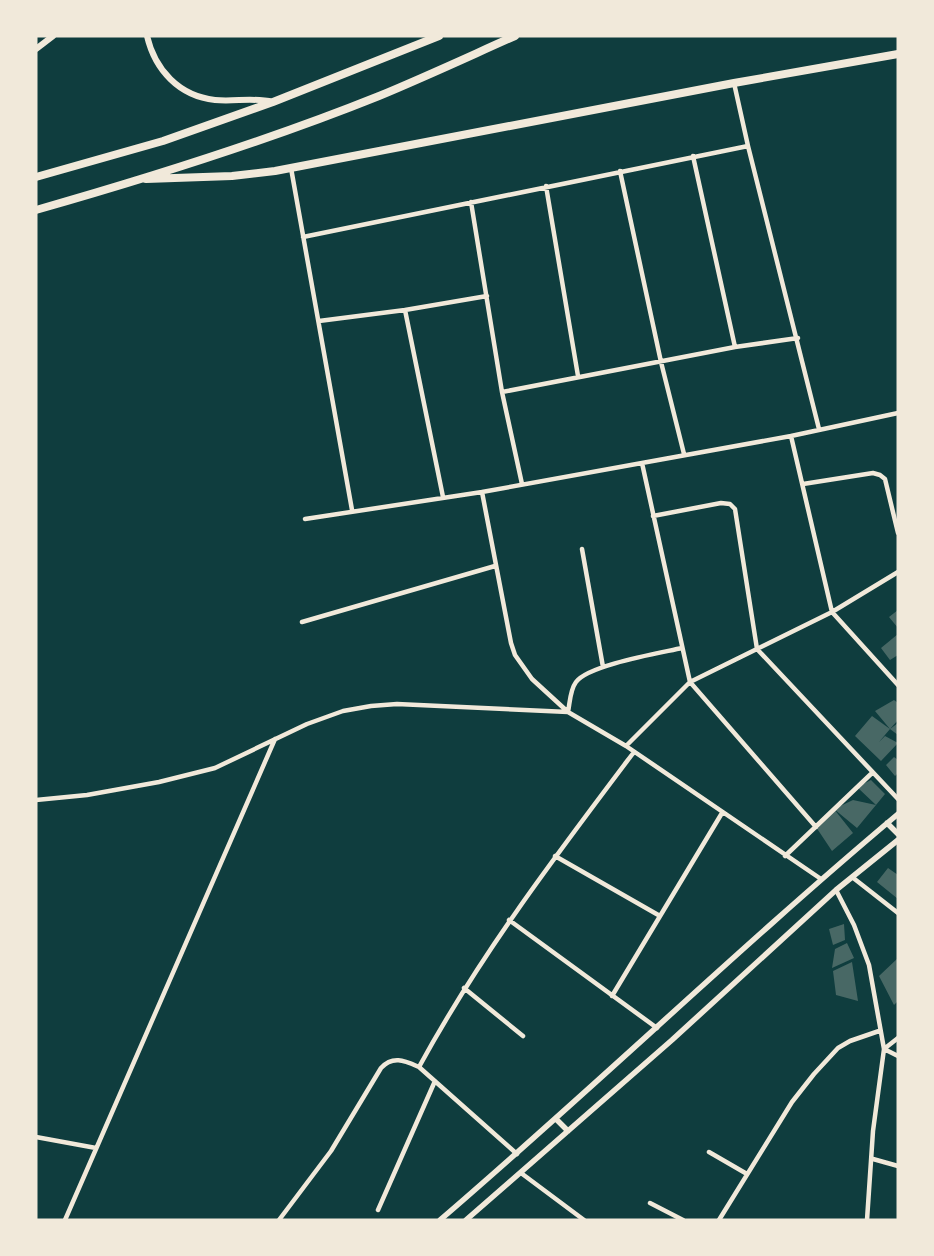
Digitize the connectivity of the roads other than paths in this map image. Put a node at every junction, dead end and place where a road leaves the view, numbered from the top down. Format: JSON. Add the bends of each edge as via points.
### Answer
{"nodes":[{"id":1,"x":53,"y":36,"type":"edge"},
{"id":2,"x":147,"y":36,"type":"edge"},
{"id":3,"x":439,"y":36,"type":"edge"},
{"id":4,"x":515,"y":36,"type":"edge"},
{"id":5,"x":36,"y":49,"type":"edge"},
{"id":6,"x":898,"y":54,"type":"edge"},
{"id":7,"x":734,"y":83,"type":"junction"},
{"id":8,"x":273,"y":102,"type":"junction"},
{"id":9,"x":748,"y":146,"type":"junction"},
{"id":10,"x":693,"y":156,"type":"junction"},
{"id":11,"x":291,"y":168,"type":"junction"},
{"id":12,"x":620,"y":171,"type":"junction"},
{"id":13,"x":36,"y":177,"type":"edge"},
{"id":14,"x":146,"y":179,"type":"junction"},
{"id":15,"x":546,"y":186,"type":"junction"},
{"id":16,"x":471,"y":202,"type":"junction"},
{"id":17,"x":36,"y":210,"type":"edge"},
{"id":18,"x":303,"y":237,"type":"junction"},
{"id":19,"x":487,"y":296,"type":"junction"},
{"id":20,"x":405,"y":310,"type":"junction"},
{"id":21,"x":319,"y":321,"type":"junction"},
{"id":22,"x":798,"y":338,"type":"junction"},
{"id":23,"x":735,"y":348,"type":"junction"},
{"id":24,"x":661,"y":362,"type":"junction"},
{"id":25,"x":578,"y":376,"type":"junction"},
{"id":26,"x":502,"y":392,"type":"junction"},
{"id":27,"x":898,"y":413,"type":"edge"},
{"id":28,"x":819,"y":429,"type":"junction"},
{"id":29,"x":791,"y":436,"type":"junction"},
{"id":30,"x":684,"y":454,"type":"junction"},
{"id":31,"x":642,"y":463,"type":"junction"},
{"id":32,"x":522,"y":484,"type":"junction"},
{"id":33,"x":803,"y":484,"type":"junction"},
{"id":34,"x":482,"y":492,"type":"junction"},
{"id":35,"x":443,"y":497,"type":"junction"},
{"id":36,"x":352,"y":510,"type":"junction"},
{"id":37,"x":653,"y":516,"type":"junction"},
{"id":38,"x":305,"y":519,"type":"dead end"},
{"id":39,"x":898,"y":533,"type":"edge"},
{"id":40,"x":582,"y":550,"type":"dead end"},
{"id":41,"x":495,"y":566,"type":"junction"},
{"id":42,"x":898,"y":572,"type":"edge"},
{"id":43,"x":832,"y":612,"type":"junction"},
{"id":44,"x":302,"y":622,"type":"dead end"},
{"id":45,"x":682,"y":648,"type":"junction"},
{"id":46,"x":757,"y":649,"type":"junction"},
{"id":47,"x":603,"y":667,"type":"junction"},
{"id":48,"x":690,"y":682,"type":"junction"},
{"id":49,"x":898,"y":685,"type":"edge"},
{"id":50,"x":568,"y":712,"type":"junction"},
{"id":51,"x":275,"y":739,"type":"junction"},
{"id":52,"x":626,"y":746,"type":"junction"},
{"id":53,"x":634,"y":752,"type":"junction"},
{"id":54,"x":872,"y":773,"type":"junction"},
{"id":55,"x":36,"y":800,"type":"edge"},
{"id":56,"x":898,"y":800,"type":"edge"},
{"id":57,"x":722,"y":813,"type":"junction"},
{"id":58,"x":898,"y":814,"type":"edge"},
{"id":59,"x":888,"y":823,"type":"junction"},
{"id":60,"x":816,"y":826,"type":"junction"},
{"id":61,"x":898,"y":834,"type":"edge"},
{"id":62,"x":898,"y":840,"type":"edge"},
{"id":63,"x":555,"y":856,"type":"junction"},
{"id":64,"x":784,"y":856,"type":"junction"},
{"id":65,"x":852,"y":877,"type":"junction"},
{"id":66,"x":820,"y":879,"type":"junction"},
{"id":67,"x":836,"y":890,"type":"junction"},
{"id":68,"x":898,"y":913,"type":"edge"},
{"id":69,"x":660,"y":916,"type":"junction"},
{"id":70,"x":509,"y":920,"type":"junction"},
{"id":71,"x":464,"y":988,"type":"junction"},
{"id":72,"x":612,"y":996,"type":"junction"},
{"id":73,"x":656,"y":1028,"type":"junction"},
{"id":74,"x":879,"y":1031,"type":"junction"},
{"id":75,"x":523,"y":1036,"type":"dead end"},
{"id":76,"x":898,"y":1038,"type":"edge"},
{"id":77,"x":884,"y":1049,"type":"junction"},
{"id":78,"x":898,"y":1056,"type":"edge"},
{"id":79,"x":419,"y":1067,"type":"junction"},
{"id":80,"x":435,"y":1082,"type":"junction"},
{"id":81,"x":556,"y":1119,"type":"junction"},
{"id":82,"x":568,"y":1131,"type":"junction"},
{"id":83,"x":36,"y":1137,"type":"edge"},
{"id":84,"x":96,"y":1148,"type":"junction"},
{"id":85,"x":710,"y":1152,"type":"dead end"},
{"id":86,"x":517,"y":1154,"type":"junction"},
{"id":87,"x":873,"y":1159,"type":"junction"},
{"id":88,"x":898,"y":1166,"type":"edge"},
{"id":89,"x":521,"y":1173,"type":"junction"},
{"id":90,"x":747,"y":1174,"type":"junction"},
{"id":91,"x":650,"y":1203,"type":"dead end"},
{"id":92,"x":378,"y":1210,"type":"dead end"},
{"id":93,"x":65,"y":1220,"type":"edge"},
{"id":94,"x":279,"y":1220,"type":"edge"},
{"id":95,"x":440,"y":1220,"type":"edge"},
{"id":96,"x":466,"y":1220,"type":"edge"},
{"id":97,"x":584,"y":1220,"type":"edge"},
{"id":98,"x":683,"y":1220,"type":"edge"},
{"id":99,"x":719,"y":1220,"type":"edge"},
{"id":100,"x":867,"y":1220,"type":"edge"}],
"edges":[{"from":1,"to":5,"type":"main road"},
{"from":2,"to":8,"type":"main road","via":[[162,71],[185,90],[216,100]]},
{"from":3,"to":8,"type":"highway"},
{"from":4,"to":14,"type":"highway","via":[[332,114]]},
{"from":6,"to":7,"type":"highway"},
{"from":7,"to":9,"type":"street"},
{"from":7,"to":11,"type":"highway"},
{"from":8,"to":13,"type":"highway","via":[[164,141]]},
{"from":9,"to":10,"type":"street"},
{"from":9,"to":22,"type":"street"},
{"from":10,"to":12,"type":"street"},
{"from":10,"to":23,"type":"street"},
{"from":11,"to":14,"type":"highway","via":[[232,176]]},
{"from":11,"to":18,"type":"street"},
{"from":12,"to":15,"type":"street"},
{"from":12,"to":24,"type":"street"},
{"from":14,"to":17,"type":"highway"},
{"from":15,"to":16,"type":"street"},
{"from":15,"to":25,"type":"street"},
{"from":16,"to":18,"type":"street"},
{"from":16,"to":19,"type":"street"},
{"from":18,"to":21,"type":"street"},
{"from":19,"to":20,"type":"street"},
{"from":19,"to":26,"type":"street"},
{"from":20,"to":21,"type":"street"},
{"from":20,"to":35,"type":"street"},
{"from":21,"to":36,"type":"street"},
{"from":22,"to":23,"type":"street"},
{"from":22,"to":28,"type":"street"},
{"from":23,"to":24,"type":"street"},
{"from":24,"to":25,"type":"street"},
{"from":24,"to":30,"type":"street"},
{"from":25,"to":26,"type":"street"},
{"from":26,"to":32,"type":"street"},
{"from":27,"to":28,"type":"street"},
{"from":28,"to":29,"type":"street"},
{"from":29,"to":30,"type":"street"},
{"from":29,"to":33,"type":"street"},
{"from":30,"to":31,"type":"street"},
{"from":31,"to":32,"type":"street"},
{"from":31,"to":37,"type":"street"},
{"from":32,"to":34,"type":"street"},
{"from":33,"to":39,"type":"street","via":[[873,473],[880,475],[885,479]]},
{"from":33,"to":43,"type":"street"},
{"from":34,"to":35,"type":"street"},
{"from":34,"to":41,"type":"street"},
{"from":35,"to":36,"type":"street"},
{"from":36,"to":38,"type":"street"},
{"from":37,"to":45,"type":"street"},
{"from":37,"to":46,"type":"street","via":[[722,503],[730,504],[735,510]]},
{"from":40,"to":47,"type":"street"},
{"from":41,"to":44,"type":"street"},
{"from":41,"to":50,"type":"street","via":[[515,655],[532,679]]},
{"from":42,"to":43,"type":"street"},
{"from":43,"to":46,"type":"street"},
{"from":43,"to":49,"type":"street"},
{"from":45,"to":47,"type":"street"},
{"from":45,"to":48,"type":"street"},
{"from":46,"to":48,"type":"street"},
{"from":46,"to":54,"type":"street"},
{"from":47,"to":50,"type":"street","via":[[576,681]]},
{"from":48,"to":52,"type":"street"},
{"from":48,"to":60,"type":"street"},
{"from":50,"to":51,"type":"street","via":[[397,704],[371,706],[343,711]]},
{"from":50,"to":52,"type":"street"},
{"from":51,"to":55,"type":"street","via":[[214,768],[87,795]]},
{"from":51,"to":84,"type":"street"},
{"from":52,"to":53,"type":"street"},
{"from":53,"to":57,"type":"street"},
{"from":53,"to":63,"type":"street"},
{"from":54,"to":56,"type":"street"},
{"from":54,"to":60,"type":"street"},
{"from":57,"to":64,"type":"street"},
{"from":57,"to":69,"type":"street"},
{"from":58,"to":59,"type":"street"},
{"from":59,"to":61,"type":"street"},
{"from":59,"to":66,"type":"street"},
{"from":60,"to":64,"type":"street"},
{"from":62,"to":65,"type":"street"},
{"from":63,"to":69,"type":"street"},
{"from":63,"to":70,"type":"street"},
{"from":64,"to":66,"type":"street"},
{"from":65,"to":67,"type":"street"},
{"from":65,"to":68,"type":"street"},
{"from":66,"to":73,"type":"street"},
{"from":67,"to":74,"type":"street","via":[[869,965]]},
{"from":67,"to":82,"type":"street"},
{"from":69,"to":72,"type":"street"},
{"from":70,"to":71,"type":"street"},
{"from":70,"to":72,"type":"street"},
{"from":71,"to":75,"type":"street"},
{"from":71,"to":79,"type":"street"},
{"from":72,"to":73,"type":"street"},
{"from":73,"to":81,"type":"street"},
{"from":74,"to":77,"type":"street"},
{"from":74,"to":90,"type":"street","via":[[850,1040],[814,1074],[792,1102]]},
{"from":76,"to":77,"type":"street"},
{"from":77,"to":78,"type":"street"},
{"from":77,"to":87,"type":"street","via":[[873,1131]]},
{"from":79,"to":80,"type":"street"},
{"from":79,"to":94,"type":"street","via":[[396,1060],[381,1068],[331,1151]]},
{"from":80,"to":86,"type":"street"},
{"from":80,"to":92,"type":"street"},
{"from":81,"to":82,"type":"street"},
{"from":81,"to":86,"type":"street"},
{"from":82,"to":89,"type":"street"},
{"from":83,"to":84,"type":"street"},
{"from":84,"to":93,"type":"street"},
{"from":85,"to":90,"type":"street"},
{"from":86,"to":95,"type":"street"},
{"from":87,"to":88,"type":"street"},
{"from":87,"to":100,"type":"street"},
{"from":89,"to":96,"type":"street"},
{"from":89,"to":97,"type":"street"},
{"from":90,"to":99,"type":"street"},
{"from":91,"to":98,"type":"street"}]}
